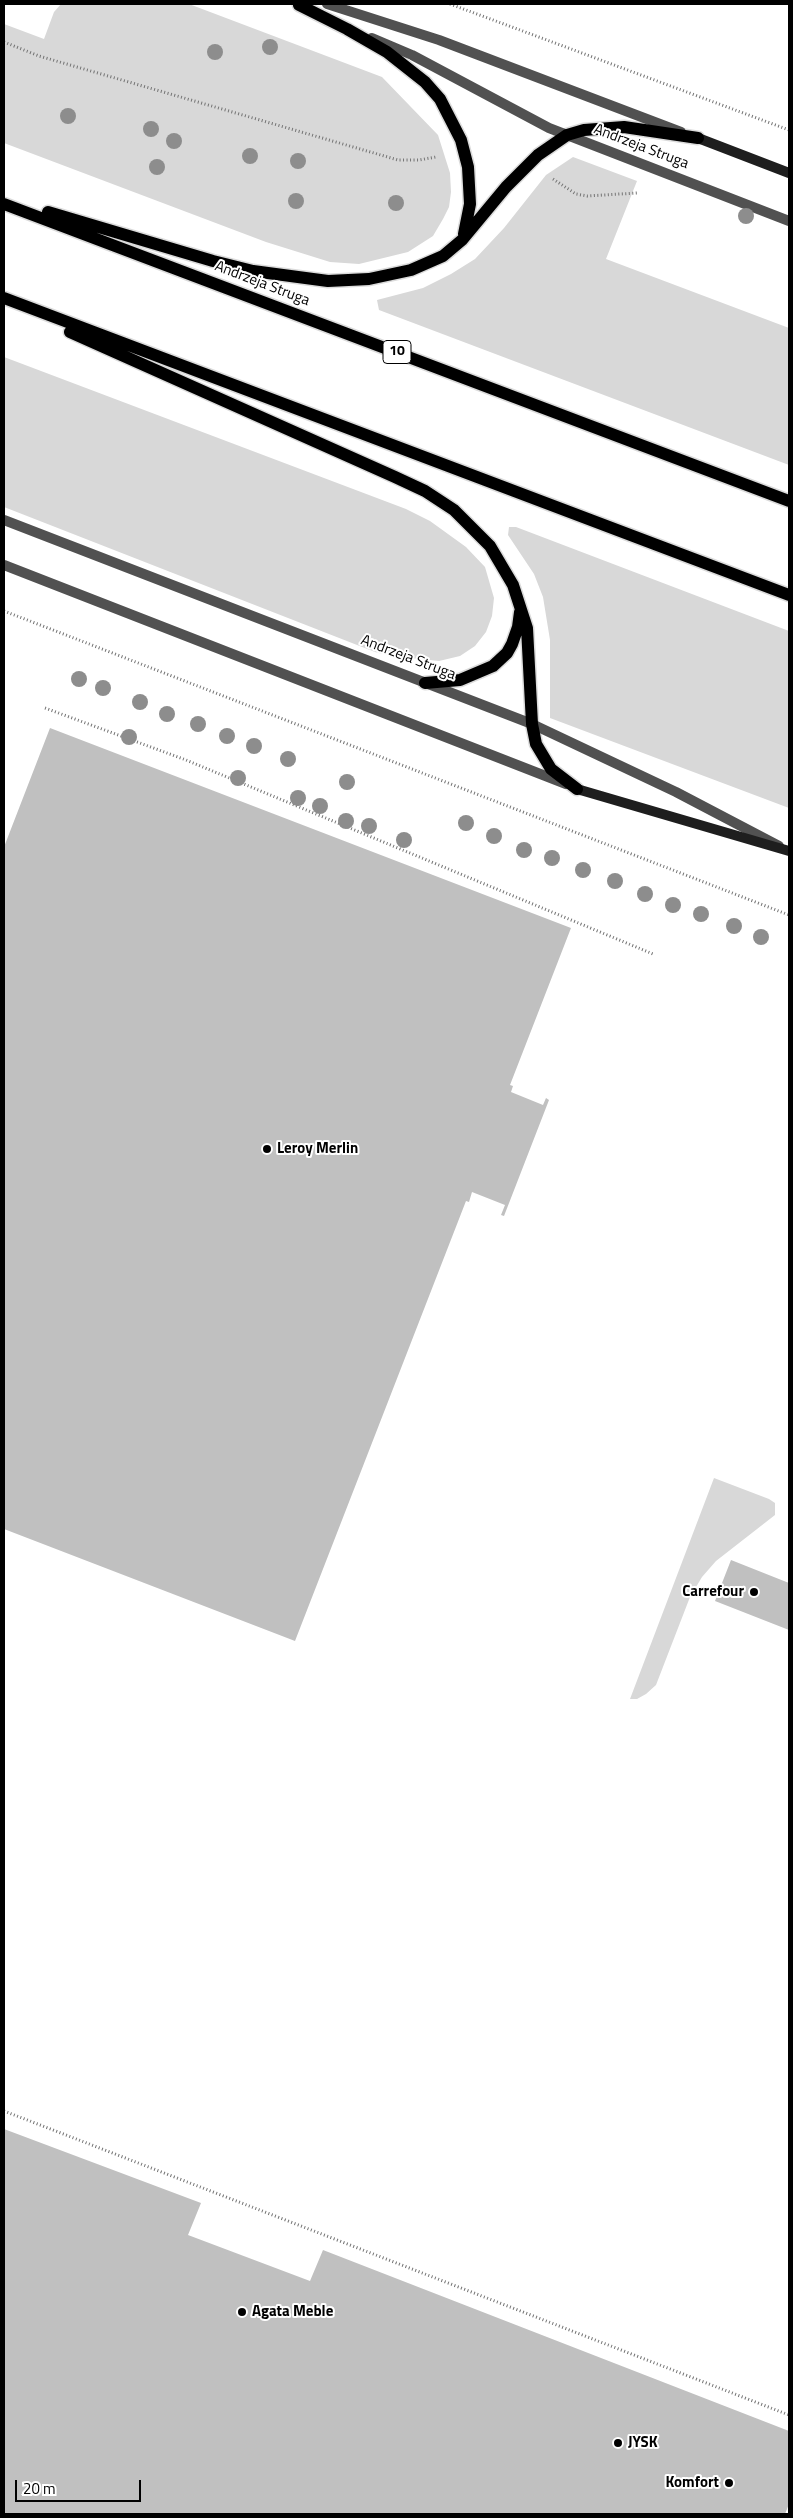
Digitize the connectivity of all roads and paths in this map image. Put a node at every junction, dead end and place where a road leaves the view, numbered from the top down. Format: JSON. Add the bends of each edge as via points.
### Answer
{"nodes":[{"id":1,"x":326,"y":4,"type":"edge"},
{"id":2,"x":450,"y":4,"type":"edge"},
{"id":3,"x":298,"y":5,"type":"edge"},
{"id":4,"x":4,"y":42,"type":"edge"},
{"id":5,"x":789,"y":130,"type":"edge"},
{"id":6,"x":567,"y":135,"type":"junction"},
{"id":7,"x":698,"y":138,"type":"junction"},
{"id":8,"x":464,"y":151,"type":"junction"},
{"id":9,"x":528,"y":165,"type":"junction"},
{"id":10,"x":789,"y":173,"type":"edge"},
{"id":11,"x":645,"y":193,"type":"dead end"},
{"id":12,"x":4,"y":198,"type":"edge"},
{"id":13,"x":4,"y":204,"type":"edge"},
{"id":14,"x":789,"y":221,"type":"edge"},
{"id":15,"x":462,"y":240,"type":"junction"},
{"id":16,"x":4,"y":300,"type":"edge"},
{"id":17,"x":789,"y":501,"type":"edge"},
{"id":18,"x":4,"y":520,"type":"edge"},
{"id":19,"x":4,"y":565,"type":"edge"},
{"id":20,"x":789,"y":595,"type":"edge"},
{"id":21,"x":520,"y":602,"type":"junction"},
{"id":22,"x":4,"y":611,"type":"edge"},
{"id":23,"x":425,"y":683,"type":"junction"},
{"id":24,"x":46,"y":708,"type":"dead end"},
{"id":25,"x":532,"y":724,"type":"junction"},
{"id":26,"x":577,"y":789,"type":"junction"},
{"id":27,"x":789,"y":851,"type":"edge"},
{"id":28,"x":789,"y":915,"type":"edge"},
{"id":29,"x":653,"y":954,"type":"dead end"},
{"id":30,"x":4,"y":2111,"type":"edge"},
{"id":31,"x":789,"y":2415,"type":"edge"}],
"edges":[{"from":1,"to":7,"type":"street","name":"Andrzeja Struga","via":[[439,40]]},
{"from":2,"to":5,"type":"path"},
{"from":3,"to":6,"type":"street","name":"Andrzeja Struga","via":[[412,55]]},
{"from":3,"to":8,"type":"main road","via":[[347,28],[387,52],[425,82],[450,115]]},
{"from":4,"to":8,"type":"path","via":[[39,56],[398,160],[419,160]]},
{"from":6,"to":7,"type":"main road","via":[[584,130],[624,127]]},
{"from":6,"to":9,"type":"main road"},
{"from":6,"to":14,"type":"street","name":"Andrzeja Struga"},
{"from":7,"to":10,"type":"street","name":"Andrzeja Struga"},
{"from":8,"to":15,"type":"main road","via":[[470,180],[470,204]]},
{"from":9,"to":11,"type":"path","via":[[576,194]]},
{"from":9,"to":15,"type":"main road"},
{"from":12,"to":15,"type":"main road","via":[[213,261],[319,280],[347,281],[392,276],[436,260]]},
{"from":13,"to":17,"type":"main road","name":"Andrzeja Struga","number":"10"},
{"from":16,"to":20,"type":"main road"},
{"from":16,"to":21,"type":"main road","via":[[425,491],[454,510],[490,546]]},
{"from":18,"to":23,"type":"street","name":"Andrzeja Struga"},
{"from":19,"to":26,"type":"street","name":"Andrzeja Struga"},
{"from":21,"to":23,"type":"main road","via":[[518,627],[512,644],[493,666],[460,680]]},
{"from":21,"to":25,"type":"main road","via":[[529,646]]},
{"from":22,"to":28,"type":"path"},
{"from":23,"to":25,"type":"street","name":"Andrzeja Struga"},
{"from":24,"to":29,"type":"path","via":[[186,760]]},
{"from":25,"to":26,"type":"main road","via":[[542,757],[563,780]]},
{"from":25,"to":27,"type":"street","name":"Andrzeja Struga","via":[[676,792]]},
{"from":26,"to":27,"type":"street","name":"Andrzeja Struga"},
{"from":30,"to":31,"type":"path"}]}
